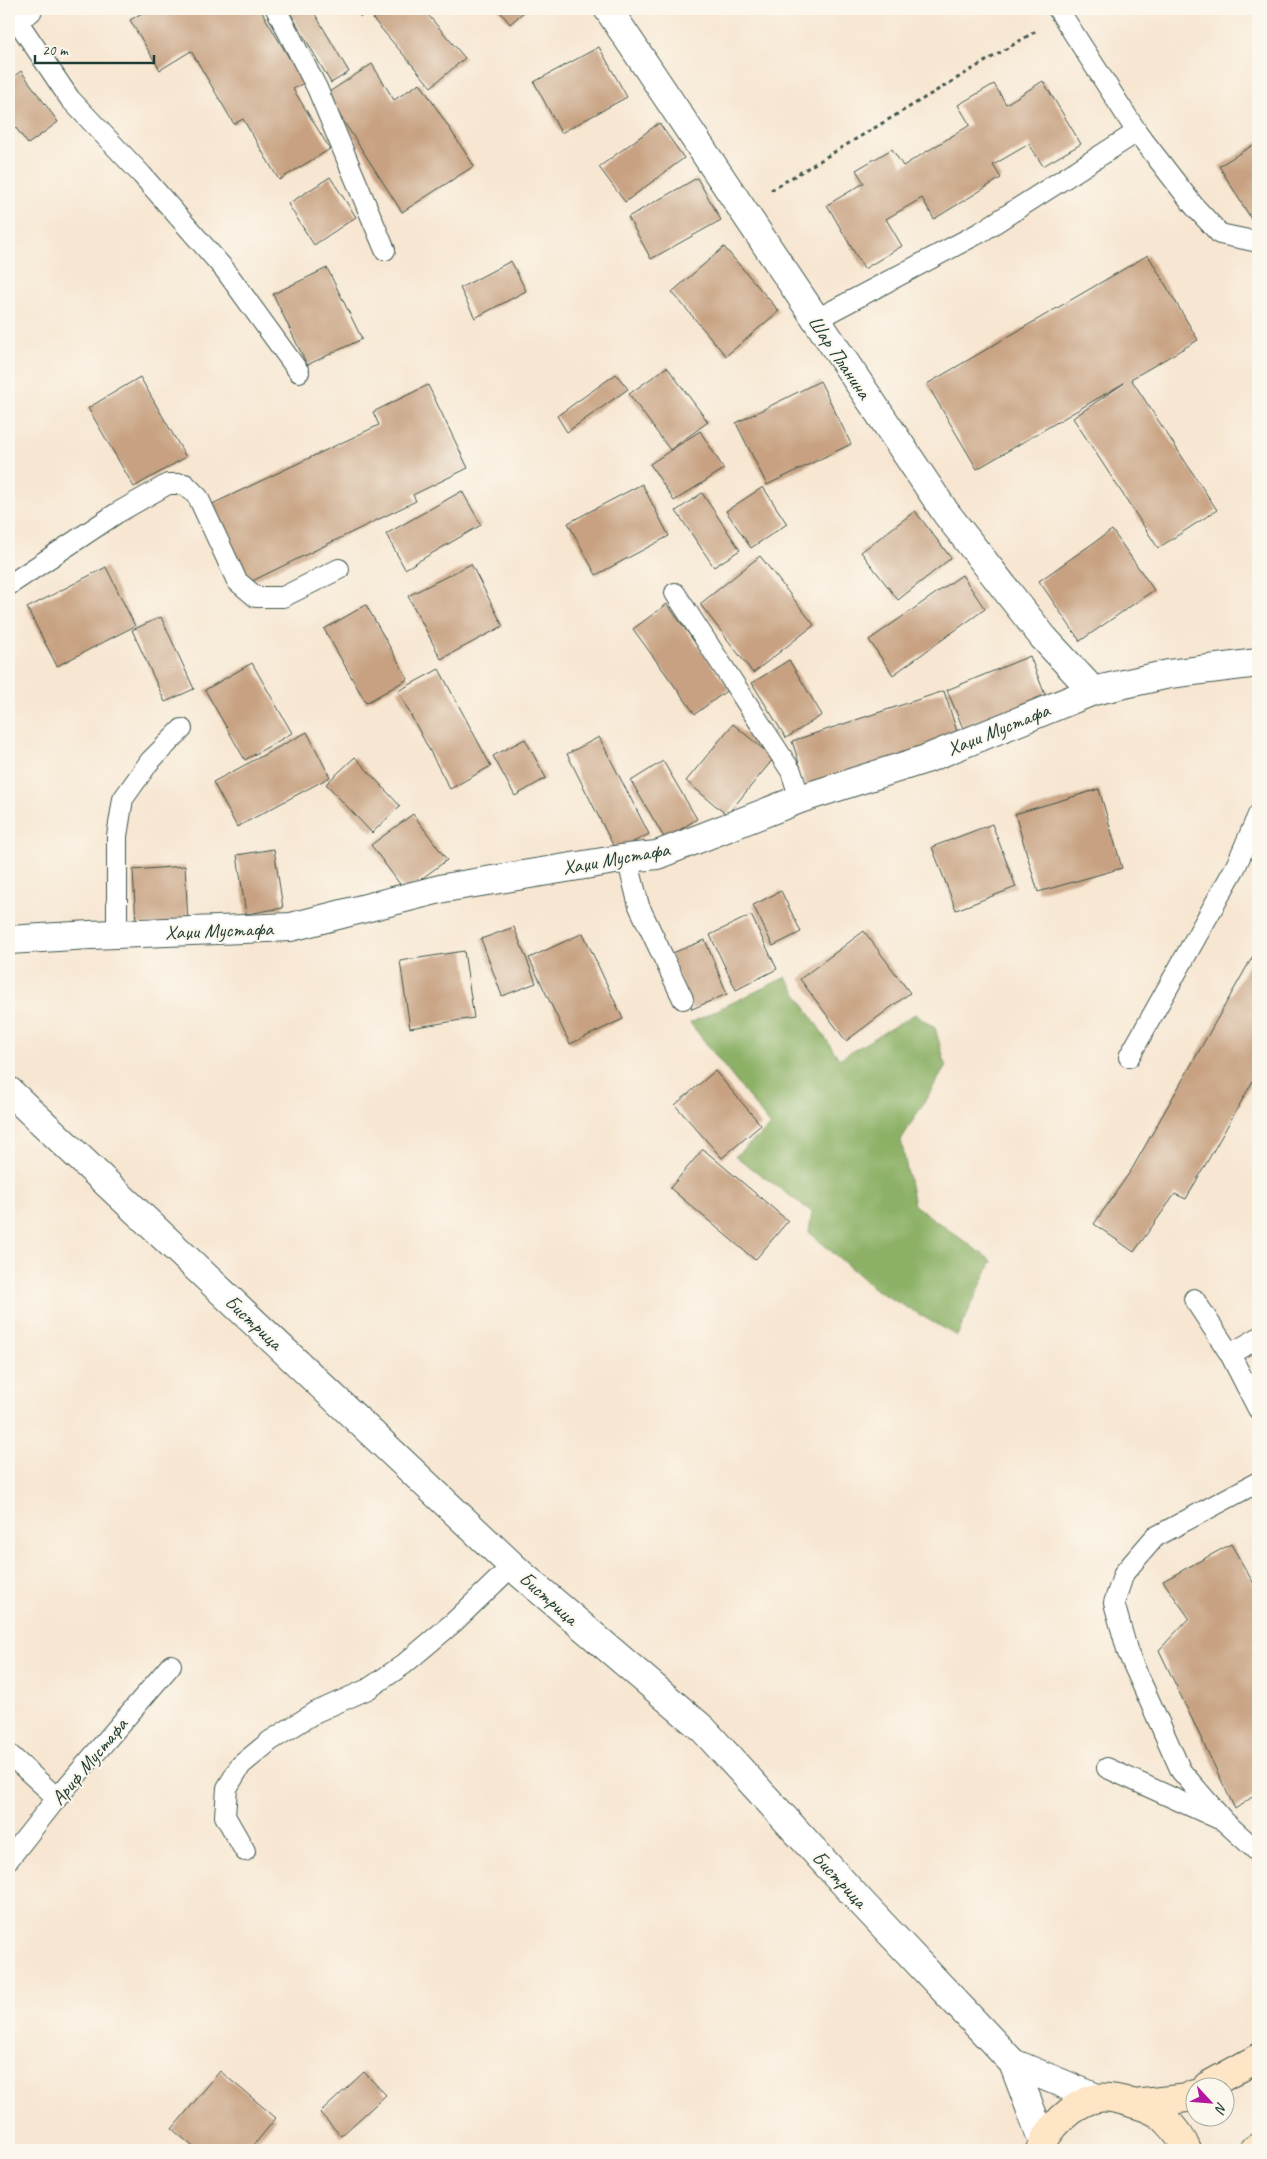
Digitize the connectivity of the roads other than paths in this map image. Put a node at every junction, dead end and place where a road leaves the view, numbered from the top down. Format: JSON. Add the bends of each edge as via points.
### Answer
{"nodes":[{"id":1,"x":276,"y":9,"type":"edge"},
{"id":2,"x":608,"y":9,"type":"edge"},
{"id":3,"x":1060,"y":12,"type":"edge"},
{"id":4,"x":17,"y":15,"type":"edge"},
{"id":5,"x":1137,"y":132,"type":"junction"},
{"id":6,"x":1258,"y":242,"type":"edge"},
{"id":7,"x":385,"y":250,"type":"dead end"},
{"id":8,"x":815,"y":320,"type":"junction"},
{"id":9,"x":299,"y":372,"type":"dead end"},
{"id":10,"x":339,"y":568,"type":"dead end"},
{"id":11,"x":9,"y":585,"type":"edge"},
{"id":12,"x":675,"y":593,"type":"dead end"},
{"id":13,"x":1258,"y":663,"type":"edge"},
{"id":14,"x":1092,"y":691,"type":"junction"},
{"id":15,"x":182,"y":730,"type":"dead end"},
{"id":16,"x":800,"y":799,"type":"junction"},
{"id":17,"x":1258,"y":815,"type":"edge"},
{"id":18,"x":627,"y":858,"type":"junction"},
{"id":19,"x":117,"y":934,"type":"junction"},
{"id":20,"x":9,"y":940,"type":"edge"},
{"id":21,"x":683,"y":999,"type":"dead end"},
{"id":22,"x":1129,"y":1057,"type":"dead end"},
{"id":23,"x":9,"y":1091,"type":"edge"},
{"id":24,"x":1194,"y":1299,"type":"dead end"},
{"id":25,"x":1258,"y":1338,"type":"edge"},
{"id":26,"x":1230,"y":1354,"type":"junction"},
{"id":27,"x":1258,"y":1409,"type":"edge"},
{"id":28,"x":1258,"y":1482,"type":"edge"},
{"id":29,"x":512,"y":1566,"type":"junction"},
{"id":30,"x":171,"y":1665,"type":"dead end"},
{"id":31,"x":9,"y":1754,"type":"edge"},
{"id":32,"x":1107,"y":1768,"type":"dead end"},
{"id":33,"x":57,"y":1798,"type":"junction"},
{"id":34,"x":1225,"y":1822,"type":"junction"},
{"id":35,"x":246,"y":1851,"type":"dead end"},
{"id":36,"x":1258,"y":1852,"type":"edge"},
{"id":37,"x":9,"y":1858,"type":"edge"},
{"id":38,"x":1258,"y":2058,"type":"edge"},
{"id":39,"x":1014,"y":2063,"type":"junction"},
{"id":40,"x":1225,"y":2076,"type":"edge"},
{"id":41,"x":1097,"y":2098,"type":"junction"},
{"id":42,"x":1184,"y":2098,"type":"edge"},
{"id":43,"x":1134,"y":2104,"type":"junction"},
{"id":44,"x":1041,"y":2146,"type":"edge"},
{"id":45,"x":1258,"y":2147,"type":"edge"},
{"id":46,"x":1187,"y":2150,"type":"edge"},
{"id":47,"x":1252,"y":2150,"type":"edge"}],
"edges":[{"from":1,"to":7,"type":"lane","via":[[317,88]]},
{"from":2,"to":8,"type":"street","name":"Шар Планина"},
{"from":3,"to":5,"type":"lane"},
{"from":4,"to":9,"type":"lane","via":[[70,99],[142,174],[225,270]]},
{"from":5,"to":6,"type":"lane","via":[[1220,234]]},
{"from":5,"to":8,"type":"lane","via":[[980,232]]},
{"from":8,"to":14,"type":"street","name":"Шар Планина","via":[[946,513],[1043,637]]},
{"from":10,"to":11,"type":"lane","via":[[283,597],[256,597],[237,581],[198,497],[185,484],[168,484],[118,512]]},
{"from":12,"to":16,"type":"lane","via":[[792,771]]},
{"from":13,"to":14,"type":"street","name":"Хаџи Мустафа","via":[[1170,674]]},
{"from":14,"to":16,"type":"street","name":"Хаџи Мустафа","via":[[926,759]]},
{"from":15,"to":19,"type":"lane","via":[[150,761],[123,799],[117,836]]},
{"from":16,"to":18,"type":"street","name":"Хаџи Мустафа","via":[[657,855]]},
{"from":17,"to":22,"type":"lane","via":[[1236,866]]},
{"from":18,"to":19,"type":"street","name":"Хаџи Мустафа","via":[[444,888],[291,927]]},
{"from":18,"to":21,"type":"lane","via":[[639,906]]},
{"from":19,"to":20,"type":"street","name":"Хаџи Мустафа"},
{"from":23,"to":29,"type":"street","name":"Бистрица"},
{"from":24,"to":26,"type":"lane"},
{"from":25,"to":26,"type":"lane"},
{"from":26,"to":27,"type":"lane"},
{"from":28,"to":34,"type":"lane","via":[[1155,1537],[1124,1573],[1114,1603],[1128,1653],[1181,1771]]},
{"from":29,"to":35,"type":"lane","via":[[404,1666],[368,1689],[316,1712],[270,1741],[241,1765],[228,1788],[225,1816]]},
{"from":29,"to":39,"type":"street","name":"Бистрица","via":[[703,1729]]},
{"from":30,"to":33,"type":"lane","name":"Ариф Мустафа"},
{"from":31,"to":33,"type":"lane"},
{"from":32,"to":34,"type":"lane"},
{"from":33,"to":37,"type":"lane","name":"Ариф Мустафа"},
{"from":34,"to":36,"type":"lane"},
{"from":38,"to":40,"type":"main road"},
{"from":39,"to":41,"type":"street"},
{"from":39,"to":44,"type":"street","name":"Бистрица"},
{"from":41,"to":43,"type":"main road","via":[[1116,2098]]},
{"from":41,"to":44,"type":"main road","via":[[1063,2117]]},
{"from":42,"to":43,"type":"main road"},
{"from":43,"to":46,"type":"main road","via":[[1164,2118],[1184,2141]]},
{"from":45,"to":47,"type":"main road"}]}
